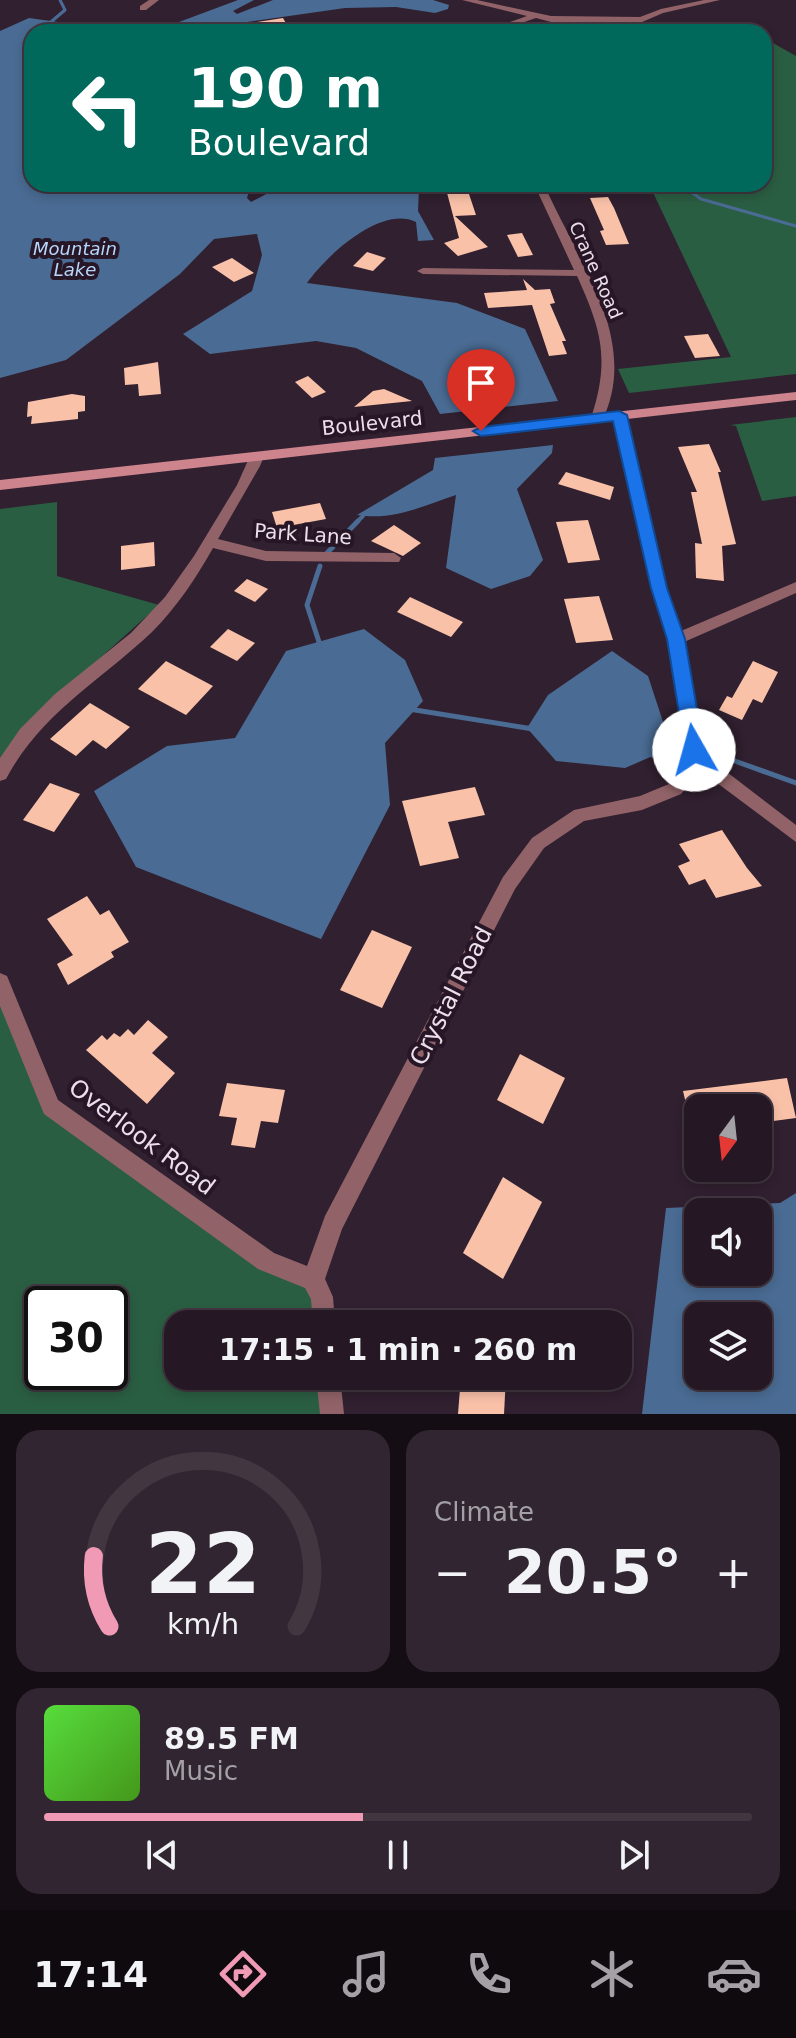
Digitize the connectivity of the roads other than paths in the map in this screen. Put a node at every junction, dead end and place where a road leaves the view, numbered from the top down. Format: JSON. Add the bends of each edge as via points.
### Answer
{"nodes":[{"id":1,"x":155,"y":0,"type":"edge"},
{"id":2,"x":716,"y":0,"type":"edge"},
{"id":3,"x":471,"y":1,"type":"edge"},
{"id":4,"x":143,"y":8,"type":"dead end"},
{"id":5,"x":533,"y":17,"type":"junction"},
{"id":6,"x":637,"y":19,"type":"junction"},
{"id":7,"x":511,"y":24,"type":"edge"},
{"id":8,"x":627,"y":24,"type":"edge"},
{"id":9,"x":543,"y":192,"type":"edge"},
{"id":10,"x":423,"y":271,"type":"dead end"},
{"id":11,"x":582,"y":273,"type":"junction"},
{"id":12,"x":796,"y":396,"type":"edge"},
{"id":13,"x":619,"y":415,"type":"junction"},
{"id":14,"x":597,"y":418,"type":"junction"},
{"id":15,"x":257,"y":456,"type":"junction"},
{"id":16,"x":0,"y":485,"type":"edge"},
{"id":17,"x":210,"y":542,"type":"junction"},
{"id":18,"x":394,"y":558,"type":"dead end"},
{"id":19,"x":796,"y":587,"type":"edge"},
{"id":20,"x":676,"y":639,"type":"junction"},
{"id":21,"x":700,"y":761,"type":"junction"},
{"id":22,"x":0,"y":774,"type":"edge"},
{"id":23,"x":796,"y":835,"type":"edge"},
{"id":24,"x":0,"y":982,"type":"edge"},
{"id":25,"x":313,"y":1280,"type":"junction"},
{"id":26,"x":323,"y":1310,"type":"edge"},
{"id":27,"x":329,"y":1390,"type":"edge"},
{"id":28,"x":332,"y":1414,"type":"edge"}],
"edges":[{"from":1,"to":4,"type":"street"},
{"from":2,"to":6,"type":"street"},
{"from":3,"to":5,"type":"street"},
{"from":5,"to":6,"type":"street"},
{"from":5,"to":7,"type":"street"},
{"from":6,"to":8,"type":"street"},
{"from":9,"to":11,"type":"street","name":"Crane Road"},
{"from":10,"to":11,"type":"street"},
{"from":11,"to":14,"type":"street","name":"Crane Road","via":[[604,328],[611,367]]},
{"from":12,"to":13,"type":"main road","name":"Boulevard"},
{"from":13,"to":14,"type":"main road","name":"Boulevard"},
{"from":13,"to":20,"type":"street"},
{"from":14,"to":15,"type":"main road","name":"Boulevard"},
{"from":15,"to":16,"type":"main road","name":"Boulevard"},
{"from":15,"to":17,"type":"street","via":[[244,489]]},
{"from":17,"to":18,"type":"street","name":"Park Lane","via":[[266,556]]},
{"from":17,"to":22,"type":"street","via":[[175,595],[137,637],[38,722]]},
{"from":19,"to":20,"type":"street"},
{"from":20,"to":21,"type":"street"},
{"from":21,"to":23,"type":"street"},
{"from":21,"to":25,"type":"street","name":"Crystal Road","via":[[675,789],[642,803],[580,815],[538,843],[509,883],[398,1095],[333,1224]]},
{"from":24,"to":25,"type":"street","name":"Overlook Road","via":[[51,1107],[266,1261]]},
{"from":25,"to":26,"type":"street"},
{"from":27,"to":28,"type":"street"}]}
